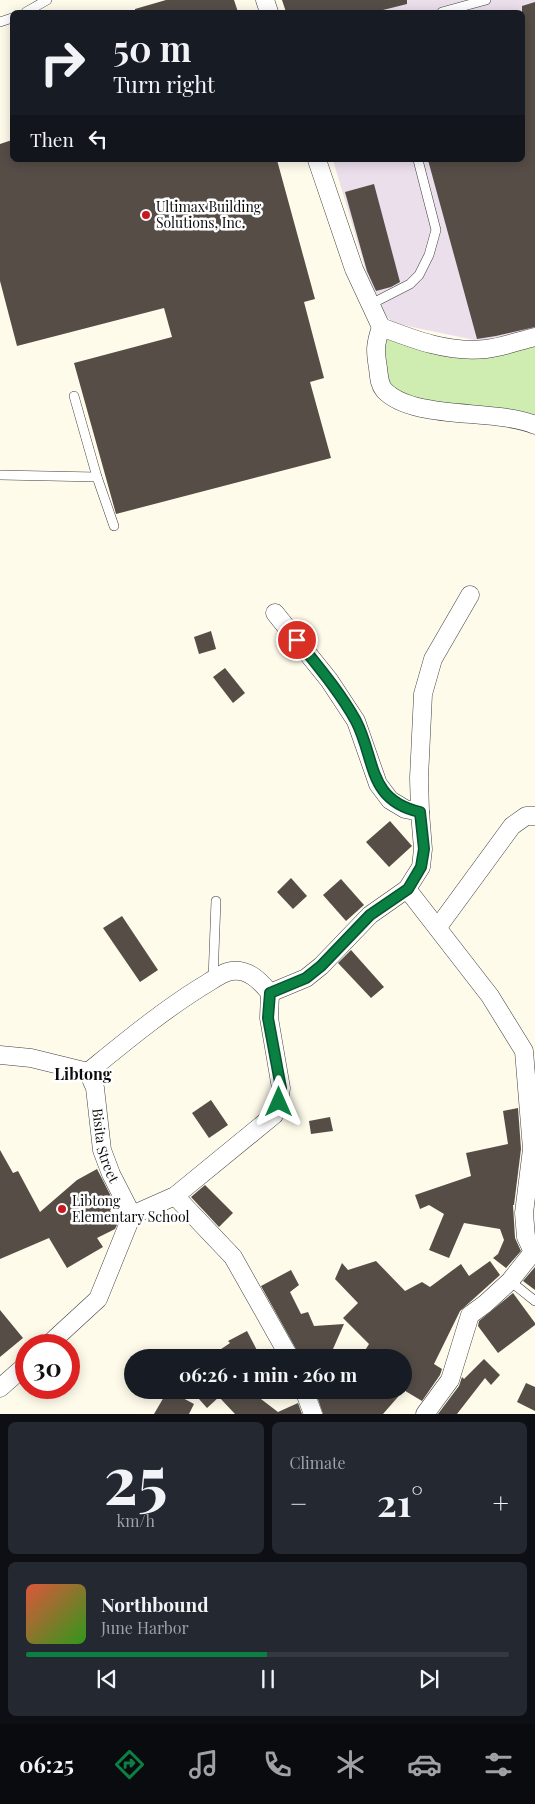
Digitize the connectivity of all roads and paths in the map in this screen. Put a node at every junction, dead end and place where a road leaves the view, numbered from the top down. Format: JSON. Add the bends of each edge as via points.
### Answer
{"nodes":[{"id":1,"x":46,"y":0,"type":"edge"},
{"id":2,"x":486,"y":0,"type":"edge"},
{"id":3,"x":29,"y":10,"type":"edge"},
{"id":4,"x":449,"y":10,"type":"edge"},
{"id":5,"x":318,"y":162,"type":"edge"},
{"id":6,"x":419,"y":162,"type":"edge"},
{"id":7,"x":371,"y":304,"type":"junction"},
{"id":8,"x":381,"y":327,"type":"junction"},
{"id":9,"x":535,"y":337,"type":"edge"},
{"id":10,"x":74,"y":396,"type":"dead end"},
{"id":11,"x":535,"y":425,"type":"edge"},
{"id":12,"x":0,"y":475,"type":"edge"},
{"id":13,"x":97,"y":477,"type":"junction"},
{"id":14,"x":114,"y":526,"type":"dead end"},
{"id":15,"x":470,"y":595,"type":"dead end"},
{"id":16,"x":275,"y":613,"type":"dead end"},
{"id":17,"x":420,"y":812,"type":"junction"},
{"id":18,"x":535,"y":816,"type":"edge"},
{"id":19,"x":408,"y":889,"type":"junction"},
{"id":20,"x":216,"y":901,"type":"dead end"},
{"id":21,"x":438,"y":927,"type":"junction"},
{"id":22,"x":213,"y":980,"type":"junction"},
{"id":23,"x":270,"y":993,"type":"junction"},
{"id":24,"x":0,"y":1055,"type":"edge"},
{"id":25,"x":88,"y":1072,"type":"junction"},
{"id":26,"x":175,"y":1196,"type":"junction"},
{"id":27,"x":132,"y":1215,"type":"junction"},
{"id":28,"x":534,"y":1252,"type":"edge"},
{"id":29,"x":510,"y":1281,"type":"junction"},
{"id":30,"x":535,"y":1301,"type":"edge"},
{"id":31,"x":60,"y":1334,"type":"edge"},
{"id":32,"x":285,"y":1349,"type":"edge"},
{"id":33,"x":15,"y":1375,"type":"edge"},
{"id":34,"x":0,"y":1388,"type":"edge"},
{"id":35,"x":307,"y":1399,"type":"edge"},
{"id":36,"x":312,"y":1414,"type":"edge"},
{"id":37,"x":425,"y":1414,"type":"edge"}],
"edges":[{"from":1,"to":3,"type":"lane"},
{"from":2,"to":4,"type":"lane"},
{"from":5,"to":7,"type":"street","via":[[354,269]]},
{"from":6,"to":7,"type":"lane","via":[[436,230],[429,256],[410,284]]},
{"from":7,"to":8,"type":"street"},
{"from":8,"to":9,"type":"street","via":[[422,343],[460,350],[487,349]]},
{"from":8,"to":11,"type":"street","via":[[375,347],[379,380],[384,389],[398,400],[428,410],[491,416]]},
{"from":10,"to":13,"type":"lane"},
{"from":12,"to":13,"type":"lane"},
{"from":13,"to":14,"type":"lane"},
{"from":15,"to":17,"type":"street","via":[[433,659],[423,694]]},
{"from":16,"to":17,"type":"street","via":[[329,680],[356,721],[378,784],[390,800],[405,809]]},
{"from":17,"to":19,"type":"street","via":[[424,849],[421,867]]},
{"from":18,"to":21,"type":"street","via":[[526,816],[512,826]]},
{"from":19,"to":21,"type":"street"},
{"from":19,"to":23,"type":"street","via":[[370,915],[306,978]]},
{"from":20,"to":22,"type":"lane"},
{"from":21,"to":28,"type":"street","via":[[490,996],[524,1051],[532,1149],[524,1213],[526,1237]]},
{"from":22,"to":23,"type":"street","via":[[232,971],[249,974]]},
{"from":22,"to":25,"type":"street","via":[[170,1007]]},
{"from":23,"to":26,"type":"street","via":[[268,1018],[281,1088],[274,1115]]},
{"from":24,"to":25,"type":"street","via":[[31,1058]]},
{"from":25,"to":27,"type":"street","name":"Bisita Street","via":[[95,1088],[102,1150]]},
{"from":26,"to":27,"type":"street"},
{"from":26,"to":32,"type":"street","via":[[233,1256]]},
{"from":27,"to":31,"type":"street","via":[[98,1299]]},
{"from":28,"to":29,"type":"street"},
{"from":29,"to":30,"type":"lane"},
{"from":29,"to":37,"type":"street","via":[[470,1315],[450,1380]]},
{"from":33,"to":34,"type":"street"},
{"from":35,"to":36,"type":"street"}]}
